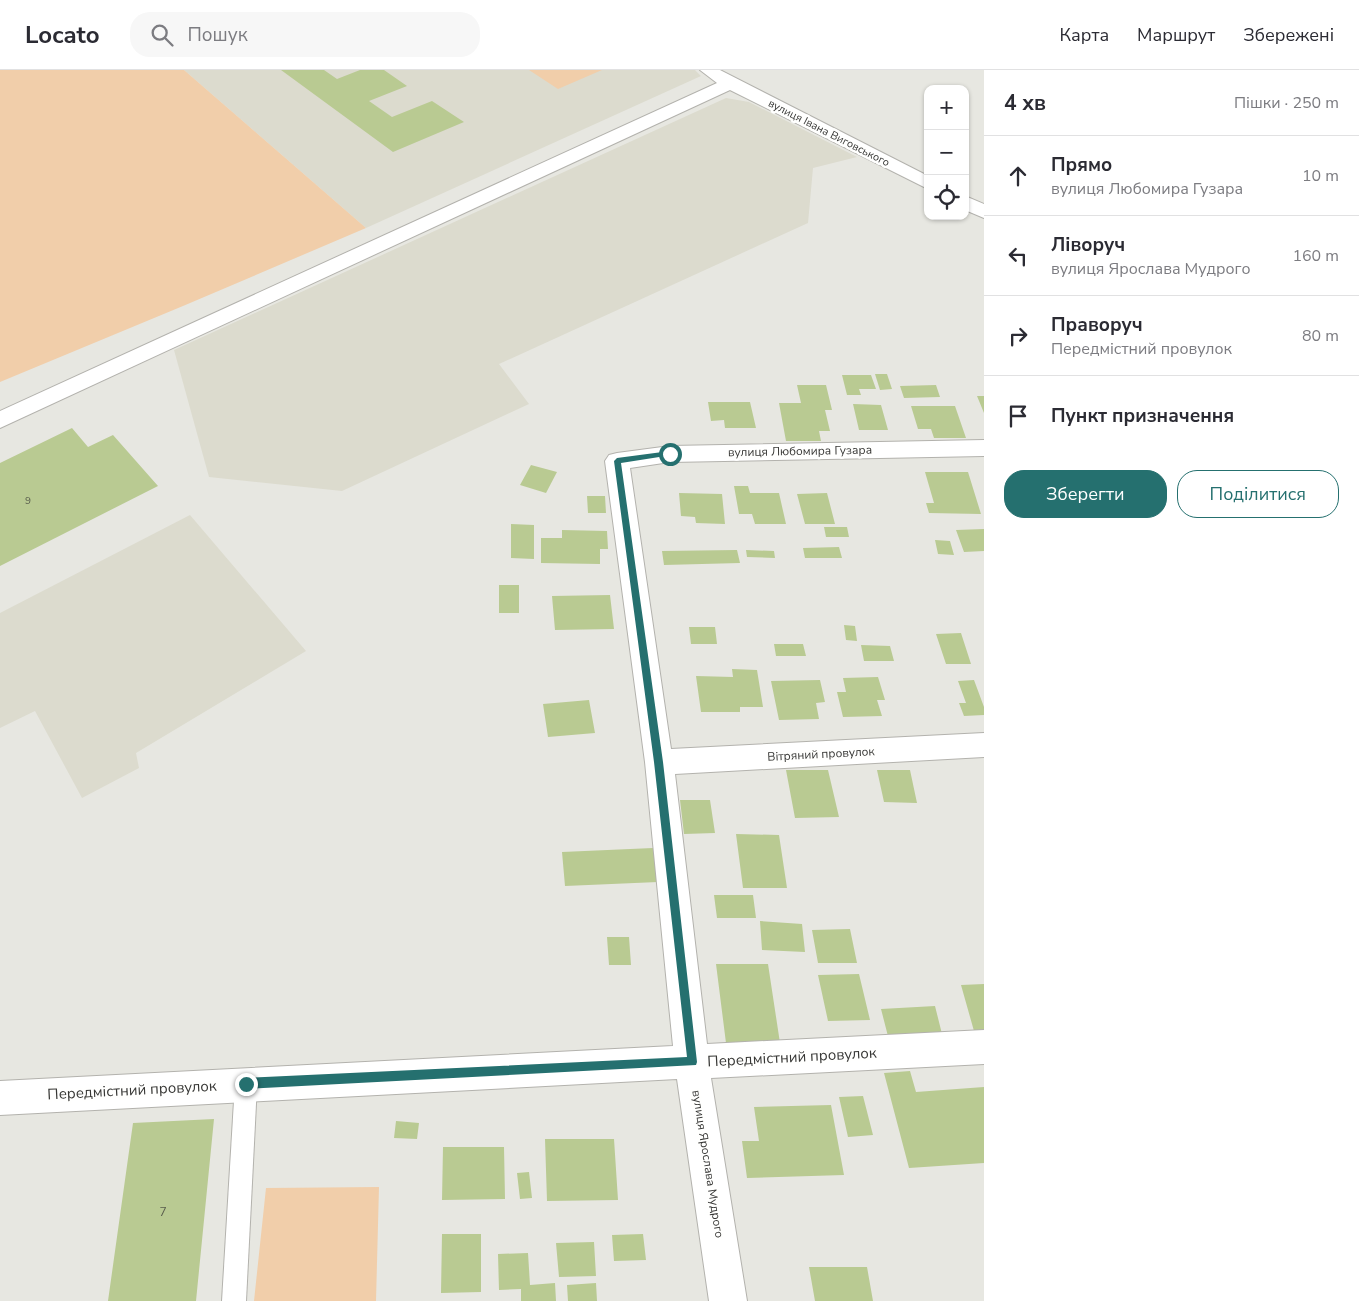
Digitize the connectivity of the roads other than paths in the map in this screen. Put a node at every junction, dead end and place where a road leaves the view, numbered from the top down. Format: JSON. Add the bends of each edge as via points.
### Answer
{"nodes":[{"id":1,"x":708,"y":70,"type":"edge"},
{"id":2,"x":730,"y":84,"type":"junction"},
{"id":3,"x":924,"y":181,"type":"edge"},
{"id":4,"x":969,"y":204,"type":"edge"},
{"id":5,"x":984,"y":212,"type":"edge"},
{"id":6,"x":0,"y":420,"type":"edge"},
{"id":7,"x":984,"y":448,"type":"edge"},
{"id":8,"x":617,"y":461,"type":"joint"},
{"id":9,"x":984,"y":745,"type":"edge"},
{"id":10,"x":658,"y":762,"type":"junction"},
{"id":11,"x":984,"y":1047,"type":"edge"},
{"id":12,"x":692,"y":1062,"type":"junction"},
{"id":13,"x":246,"y":1084,"type":"junction"},
{"id":14,"x":0,"y":1098,"type":"edge"},
{"id":15,"x":234,"y":1301,"type":"edge"},
{"id":16,"x":728,"y":1301,"type":"edge"}],
"edges":[{"from":1,"to":2,"type":"street","name":"вулиця Івана Виговського"},
{"from":2,"to":3,"type":"street","name":"вулиця Івана Виговського"},
{"from":2,"to":6,"type":"street"},
{"from":4,"to":5,"type":"street"},
{"from":7,"to":8,"type":"street","name":"вулиця Любомира Гузара","via":[[670,454]]},
{"from":8,"to":10,"type":"street","name":"вулиця Ярослава Мудрого"},
{"from":9,"to":10,"type":"street","name":"Вітряний провулок"},
{"from":10,"to":12,"type":"street","name":"вулиця Ярослава Мудрого"},
{"from":11,"to":12,"type":"street","name":"Передмістний провулок"},
{"from":12,"to":13,"type":"street","name":"Передмістний провулок"},
{"from":12,"to":16,"type":"street","name":"вулиця Ярослава Мудрого"},
{"from":13,"to":14,"type":"street","name":"Передмістний провулок"},
{"from":13,"to":15,"type":"lane"}]}
